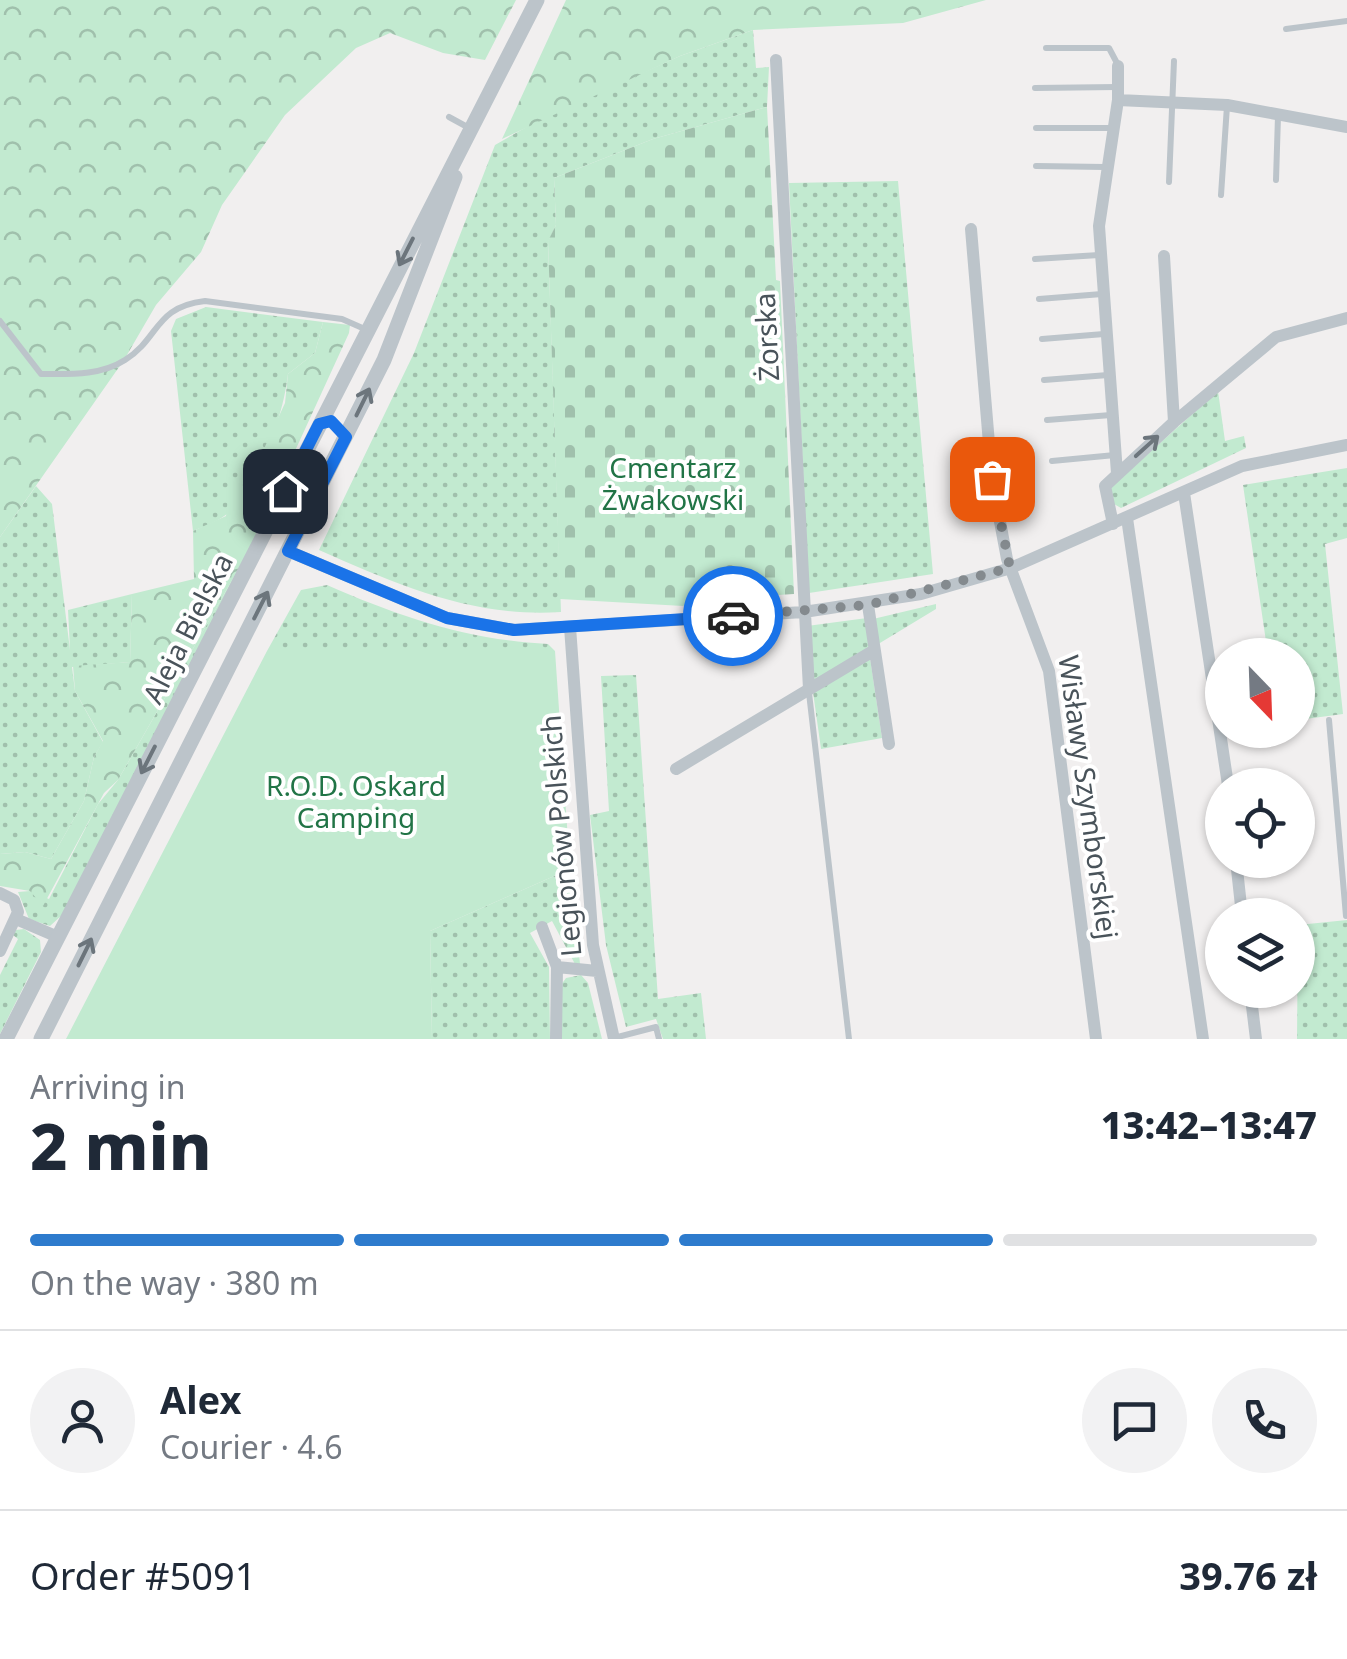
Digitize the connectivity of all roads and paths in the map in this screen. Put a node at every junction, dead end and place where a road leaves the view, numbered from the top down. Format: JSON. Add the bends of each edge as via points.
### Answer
{"nodes":[{"id":1,"x":537,"y":0,"type":"edge"},
{"id":2,"x":1347,"y":22,"type":"edge"},
{"id":3,"x":1286,"y":30,"type":"dead end"},
{"id":4,"x":1046,"y":48,"type":"dead end"},
{"id":5,"x":776,"y":60,"type":"dead end"},
{"id":6,"x":1174,"y":60,"type":"dead end"},
{"id":7,"x":1118,"y":66,"type":"joint"},
{"id":8,"x":1035,"y":88,"type":"dead end"},
{"id":9,"x":1118,"y":94,"type":"junction"},
{"id":10,"x":1171,"y":102,"type":"junction"},
{"id":11,"x":1226,"y":105,"type":"junction"},
{"id":12,"x":1278,"y":114,"type":"junction"},
{"id":13,"x":449,"y":117,"type":"dead end"},
{"id":14,"x":1347,"y":127,"type":"edge"},
{"id":15,"x":1036,"y":128,"type":"dead end"},
{"id":16,"x":1114,"y":128,"type":"junction"},
{"id":17,"x":470,"y":132,"type":"junction"},
{"id":18,"x":1036,"y":166,"type":"dead end"},
{"id":19,"x":1107,"y":168,"type":"junction"},
{"id":20,"x":1276,"y":180,"type":"dead end"},
{"id":21,"x":1169,"y":182,"type":"dead end"},
{"id":22,"x":1221,"y":195,"type":"dead end"},
{"id":23,"x":972,"y":229,"type":"dead end"},
{"id":24,"x":1100,"y":255,"type":"junction"},
{"id":25,"x":1164,"y":256,"type":"dead end"},
{"id":26,"x":1035,"y":259,"type":"dead end"},
{"id":27,"x":1102,"y":294,"type":"junction"},
{"id":28,"x":1038,"y":299,"type":"dead end"},
{"id":29,"x":1347,"y":318,"type":"edge"},
{"id":30,"x":0,"y":322,"type":"edge"},
{"id":31,"x":367,"y":330,"type":"junction"},
{"id":32,"x":1104,"y":334,"type":"junction"},
{"id":33,"x":1042,"y":339,"type":"dead end"},
{"id":34,"x":1108,"y":375,"type":"junction"},
{"id":35,"x":1044,"y":380,"type":"dead end"},
{"id":36,"x":1112,"y":415,"type":"junction"},
{"id":37,"x":1047,"y":420,"type":"dead end"},
{"id":38,"x":1174,"y":422,"type":"junction"},
{"id":39,"x":319,"y":424,"type":"junction"},
{"id":40,"x":346,"y":437,"type":"junction"},
{"id":41,"x":1347,"y":446,"type":"edge"},
{"id":42,"x":1115,"y":455,"type":"junction"},
{"id":43,"x":1052,"y":461,"type":"dead end"},
{"id":44,"x":1116,"y":473,"type":"junction"},
{"id":45,"x":1184,"y":494,"type":"junction"},
{"id":46,"x":1127,"y":518,"type":"junction"},
{"id":47,"x":1113,"y":524,"type":"junction"},
{"id":48,"x":288,"y":551,"type":"junction"},
{"id":49,"x":1010,"y":568,"type":"junction"},
{"id":50,"x":868,"y":605,"type":"junction"},
{"id":51,"x":804,"y":612,"type":"junction"},
{"id":52,"x":570,"y":627,"type":"junction"},
{"id":53,"x":873,"y":651,"type":"junction"},
{"id":54,"x":808,"y":689,"type":"junction"},
{"id":55,"x":1329,"y":720,"type":"dead end"},
{"id":56,"x":889,"y":744,"type":"dead end"},
{"id":57,"x":1225,"y":768,"type":"edge"},
{"id":58,"x":676,"y":769,"type":"dead end"},
{"id":59,"x":1347,"y":815,"type":"edge"},
{"id":60,"x":1338,"y":816,"type":"junction"},
{"id":61,"x":97,"y":859,"type":"junction"},
{"id":62,"x":124,"y":873,"type":"junction"},
{"id":63,"x":0,"y":892,"type":"edge"},
{"id":64,"x":1346,"y":916,"type":"edge"},
{"id":65,"x":16,"y":919,"type":"junction"},
{"id":66,"x":542,"y":927,"type":"dead end"},
{"id":67,"x":58,"y":937,"type":"junction"},
{"id":68,"x":0,"y":950,"type":"edge"},
{"id":69,"x":557,"y":967,"type":"junction"},
{"id":70,"x":598,"y":970,"type":"junction"},
{"id":71,"x":1252,"y":1008,"type":"edge"},
{"id":72,"x":614,"y":1038,"type":"edge"},
{"id":73,"x":6,"y":1039,"type":"edge"},
{"id":74,"x":42,"y":1039,"type":"edge"},
{"id":75,"x":556,"y":1039,"type":"edge"},
{"id":76,"x":660,"y":1039,"type":"edge"},
{"id":77,"x":849,"y":1039,"type":"edge"},
{"id":78,"x":1096,"y":1039,"type":"edge"},
{"id":79,"x":1203,"y":1039,"type":"edge"},
{"id":80,"x":1256,"y":1039,"type":"edge"}],
"edges":[{"from":1,"to":17,"type":"street","name":"Aleja Bielska"},
{"from":2,"to":3,"type":"lane"},
{"from":4,"to":7,"type":"lane","via":[[1109,48]]},
{"from":5,"to":51,"type":"street","name":"Żorska"},
{"from":6,"to":10,"type":"lane"},
{"from":7,"to":9,"type":"street"},
{"from":8,"to":9,"type":"lane"},
{"from":9,"to":10,"type":"street"},
{"from":9,"to":16,"type":"street"},
{"from":10,"to":11,"type":"street"},
{"from":10,"to":21,"type":"lane"},
{"from":11,"to":12,"type":"street"},
{"from":11,"to":22,"type":"lane"},
{"from":12,"to":14,"type":"street"},
{"from":12,"to":20,"type":"lane"},
{"from":13,"to":17,"type":"lane"},
{"from":15,"to":16,"type":"lane"},
{"from":16,"to":19,"type":"street"},
{"from":17,"to":31,"type":"street","name":"Aleja Bielska","one_way":true},
{"from":40,"to":17,"type":"street","name":"Aleja Bielska","one_way":true,"via":[[384,360]]},
{"from":18,"to":19,"type":"lane"},
{"from":19,"to":24,"type":"street"},
{"from":23,"to":49,"type":"street","via":[[992,479]]},
{"from":24,"to":26,"type":"lane"},
{"from":24,"to":27,"type":"street"},
{"from":25,"to":38,"type":"street"},
{"from":27,"to":28,"type":"lane"},
{"from":27,"to":32,"type":"street"},
{"from":29,"to":38,"type":"street","via":[[1276,337]]},
{"from":30,"to":31,"type":"lane","via":[[40,374],[88,374],[124,360],[171,310],[205,301],[342,319]]},
{"from":31,"to":39,"type":"street","name":"Aleja Bielska"},
{"from":32,"to":33,"type":"lane"},
{"from":32,"to":34,"type":"street"},
{"from":34,"to":35,"type":"lane"},
{"from":34,"to":36,"type":"street"},
{"from":36,"to":37,"type":"lane"},
{"from":36,"to":42,"type":"street"},
{"from":44,"to":38,"type":"street","one_way":true},
{"from":39,"to":40,"type":"street","via":[[334,422]]},
{"from":39,"to":61,"type":"street","name":"Aleja Bielska","one_way":true},
{"from":40,"to":48,"type":"street","name":"Aleja Bielska"},
{"from":41,"to":45,"type":"street","via":[[1258,462]]},
{"from":42,"to":43,"type":"lane"},
{"from":42,"to":44,"type":"street"},
{"from":44,"to":47,"type":"street","via":[[1104,493]]},
{"from":45,"to":46,"type":"street"},
{"from":45,"to":57,"type":"street"},
{"from":46,"to":47,"type":"street"},
{"from":46,"to":79,"type":"street"},
{"from":47,"to":49,"type":"street"},
{"from":48,"to":52,"type":"street","via":[[447,618],[514,630]]},
{"from":62,"to":48,"type":"street","name":"Aleja Bielska","one_way":true},
{"from":49,"to":50,"type":"street"},
{"from":49,"to":78,"type":"street","name":"Wisławy Szymborskiej","via":[[1048,671]]},
{"from":50,"to":51,"type":"street"},
{"from":50,"to":53,"type":"street"},
{"from":51,"to":52,"type":"street"},
{"from":51,"to":54,"type":"street","name":"Żorska"},
{"from":52,"to":70,"type":"street","name":"Legionów Polskich"},
{"from":53,"to":54,"type":"street"},
{"from":53,"to":56,"type":"street"},
{"from":54,"to":58,"type":"street"},
{"from":54,"to":77,"type":"lane"},
{"from":55,"to":60,"type":"lane"},
{"from":59,"to":60,"type":"lane"},
{"from":60,"to":64,"type":"lane"},
{"from":61,"to":62,"type":"street","via":[[114,860]]},
{"from":61,"to":67,"type":"street","name":"Aleja Bielska"},
{"from":74,"to":62,"type":"street","name":"Aleja Bielska","one_way":true},
{"from":63,"to":65,"type":"street","via":[[14,900]]},
{"from":65,"to":67,"type":"street"},
{"from":65,"to":68,"type":"street"},
{"from":66,"to":69,"type":"street","name":"Legionów Polskich"},
{"from":67,"to":73,"type":"street","name":"Aleja Bielska"},
{"from":69,"to":70,"type":"street"},
{"from":69,"to":75,"type":"street","name":"Legionów Polskich"},
{"from":70,"to":72,"type":"street","name":"Legionów Polskich"},
{"from":71,"to":80,"type":"street"},
{"from":72,"to":76,"type":"lane","via":[[656,1027]]}]}
